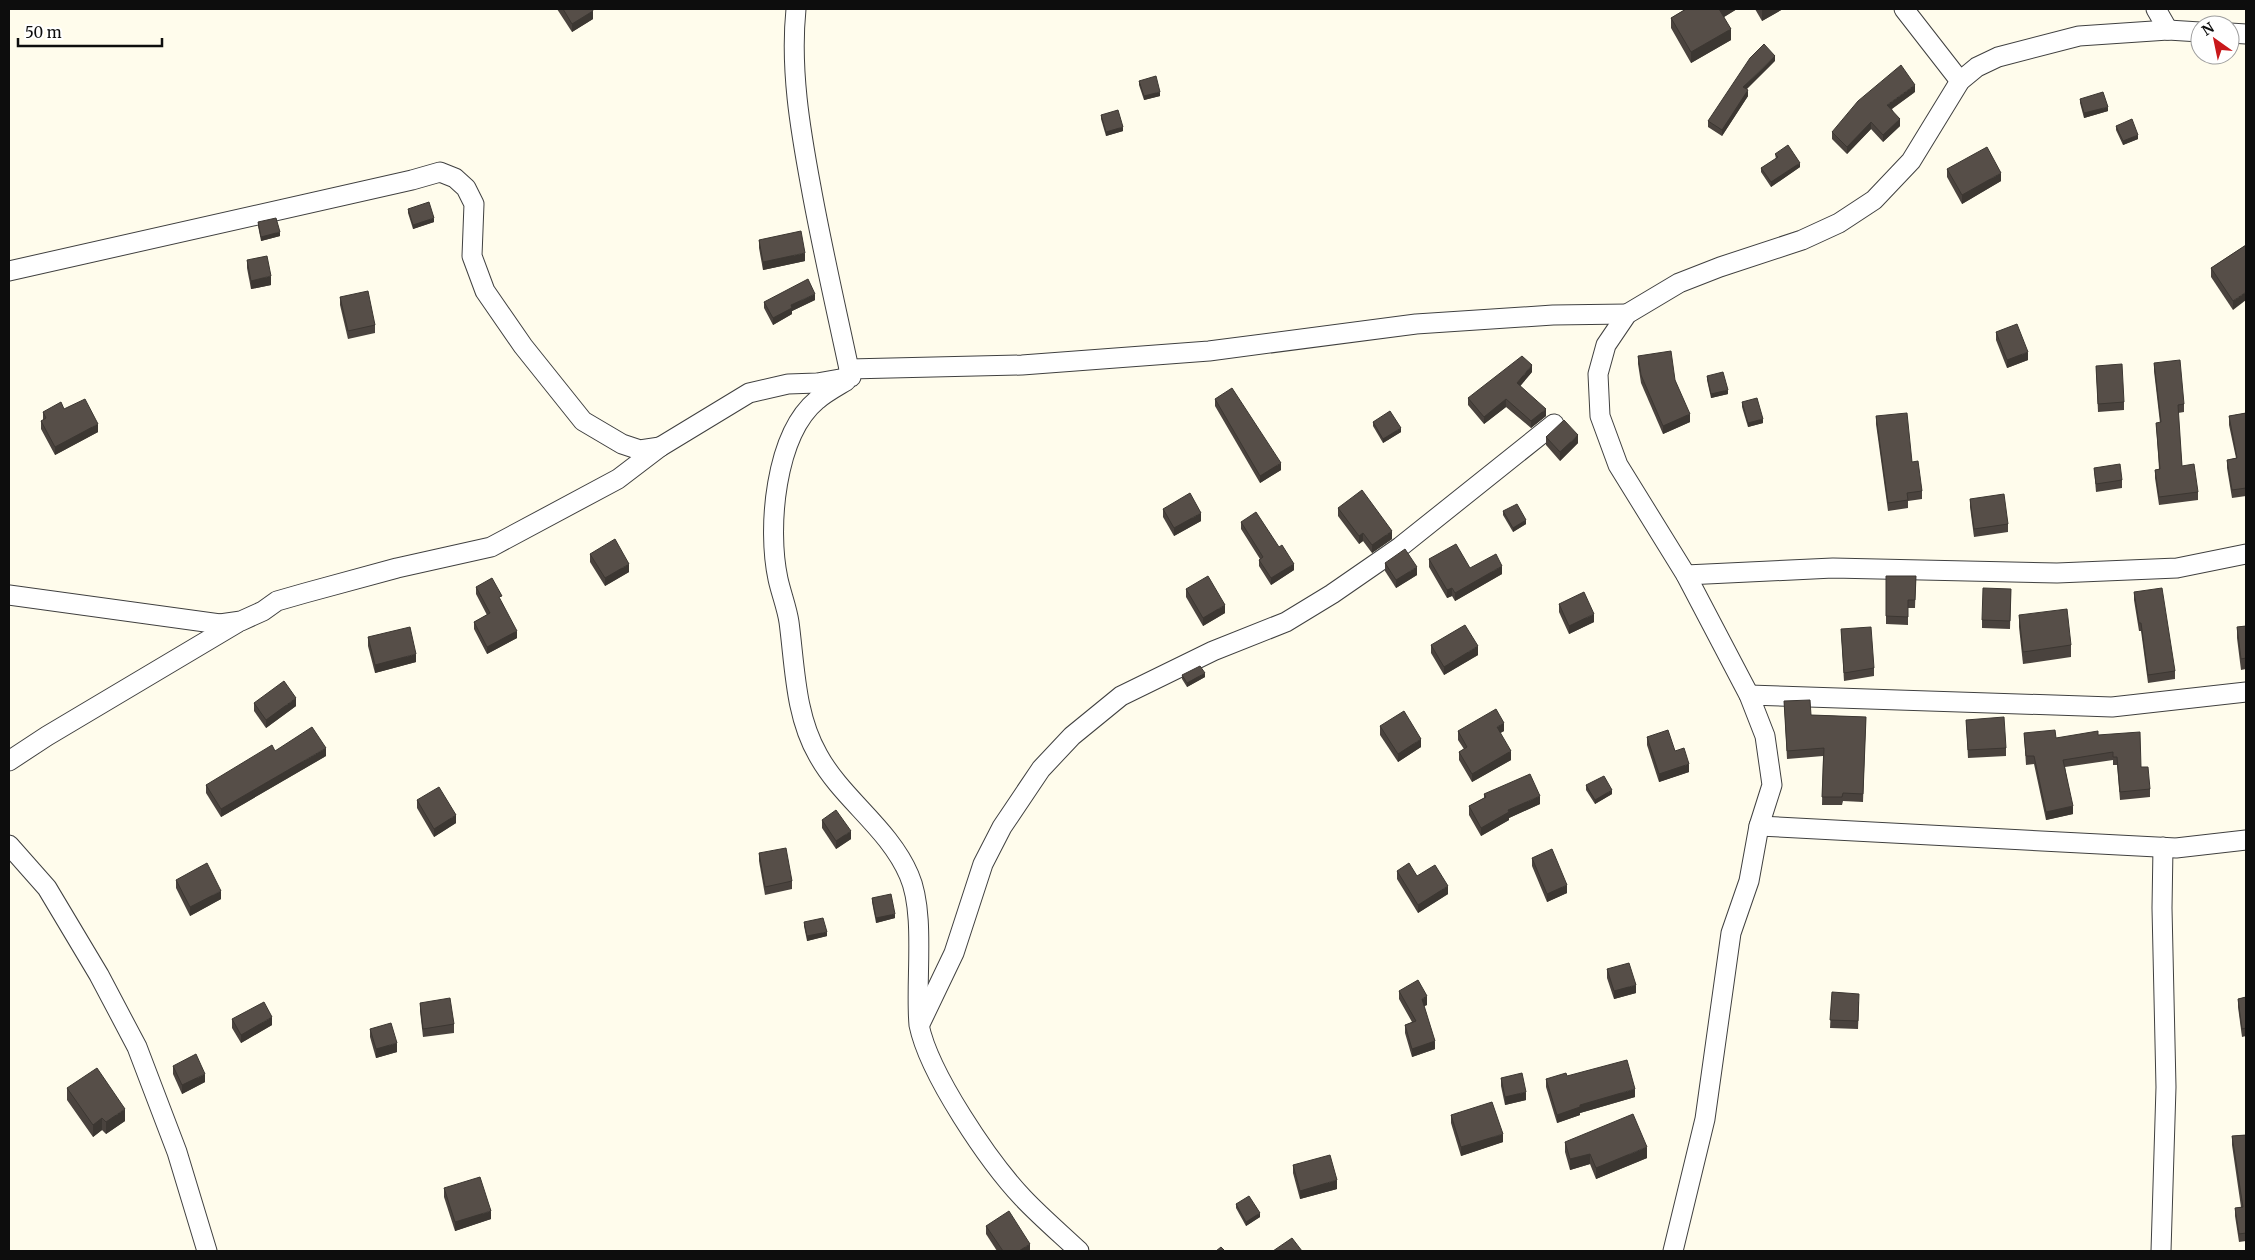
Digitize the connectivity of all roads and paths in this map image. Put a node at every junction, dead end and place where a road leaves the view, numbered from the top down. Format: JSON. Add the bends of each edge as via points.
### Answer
{"nodes":[{"id":1,"x":796,"y":9,"type":"edge"},
{"id":2,"x":1904,"y":9,"type":"edge"},
{"id":3,"x":2156,"y":9,"type":"edge"},
{"id":4,"x":2168,"y":30,"type":"junction"},
{"id":5,"x":2190,"y":31,"type":"edge"},
{"id":6,"x":1960,"y":81,"type":"junction"},
{"id":7,"x":9,"y":271,"type":"edge"},
{"id":8,"x":1627,"y":314,"type":"junction"},
{"id":9,"x":850,"y":373,"type":"junction"},
{"id":10,"x":1554,"y":424,"type":"dead end"},
{"id":11,"x":660,"y":448,"type":"junction"},
{"id":12,"x":2246,"y":554,"type":"edge"},
{"id":13,"x":1686,"y":575,"type":"junction"},
{"id":14,"x":9,"y":595,"type":"edge"},
{"id":15,"x":241,"y":621,"type":"junction"},
{"id":16,"x":2246,"y":692,"type":"edge"},
{"id":17,"x":1749,"y":695,"type":"junction"},
{"id":18,"x":9,"y":761,"type":"edge"},
{"id":19,"x":1759,"y":826,"type":"junction"},
{"id":20,"x":2246,"y":840,"type":"edge"},
{"id":21,"x":9,"y":845,"type":"edge"},
{"id":22,"x":2163,"y":847,"type":"junction"},
{"id":23,"x":919,"y":1025,"type":"junction"},
{"id":24,"x":207,"y":1251,"type":"edge"},
{"id":25,"x":1079,"y":1251,"type":"edge"},
{"id":26,"x":1673,"y":1251,"type":"edge"},
{"id":27,"x":2161,"y":1251,"type":"edge"}],
"edges":[{"from":1,"to":9,"type":"street","via":[[798,116],[823,255]]},
{"from":2,"to":6,"type":"street"},
{"from":3,"to":4,"type":"street"},
{"from":4,"to":5,"type":"street"},
{"from":4,"to":6,"type":"street","via":[[2079,36],[1998,57],[1977,67]]},
{"from":6,"to":8,"type":"street","via":[[1911,161],[1874,200],[1839,223],[1802,240],[1679,283]]},
{"from":7,"to":11,"type":"street","via":[[440,172],[455,178],[466,188],[474,204],[472,256],[485,291],[522,346],[583,421],[622,444],[640,450]]},
{"from":8,"to":9,"type":"street","via":[[1553,315],[1416,324],[1208,351],[1022,365]]},
{"from":8,"to":13,"type":"street","via":[[1606,346],[1598,374],[1600,416],[1618,465]]},
{"from":9,"to":11,"type":"street","via":[[817,383],[788,384],[749,393]]},
{"from":9,"to":23,"type":"street","via":[[817,400],[791,438],[778,481],[774,514],[777,578],[789,620],[795,677],[806,732],[818,756],[893,847],[909,875],[917,902]]},
{"from":10,"to":23,"type":"street","via":[[1400,547],[1332,594],[1286,622],[1212,651],[1121,696],[1072,736],[1041,769],[1002,827],[983,864],[954,953]]},
{"from":11,"to":15,"type":"street","via":[[618,479],[491,548],[296,595],[277,601]]},
{"from":12,"to":13,"type":"street","via":[[2177,568],[2057,573],[1833,568]]},
{"from":13,"to":17,"type":"street"},
{"from":14,"to":15,"type":"street","via":[[220,624]]},
{"from":15,"to":18,"type":"street"},
{"from":16,"to":17,"type":"street","via":[[2112,707]]},
{"from":17,"to":19,"type":"street","via":[[1765,736],[1772,785]]},
{"from":19,"to":22,"type":"street"},
{"from":19,"to":26,"type":"street","via":[[1749,881],[1730,933],[1705,1119]]},
{"from":20,"to":22,"type":"street"},
{"from":21,"to":24,"type":"street","via":[[47,888],[137,1047],[177,1152]]},
{"from":22,"to":27,"type":"street","via":[[2166,1087]]},
{"from":23,"to":25,"type":"street","via":[[923,1044],[944,1084],[1001,1172],[1023,1198]]}]}
